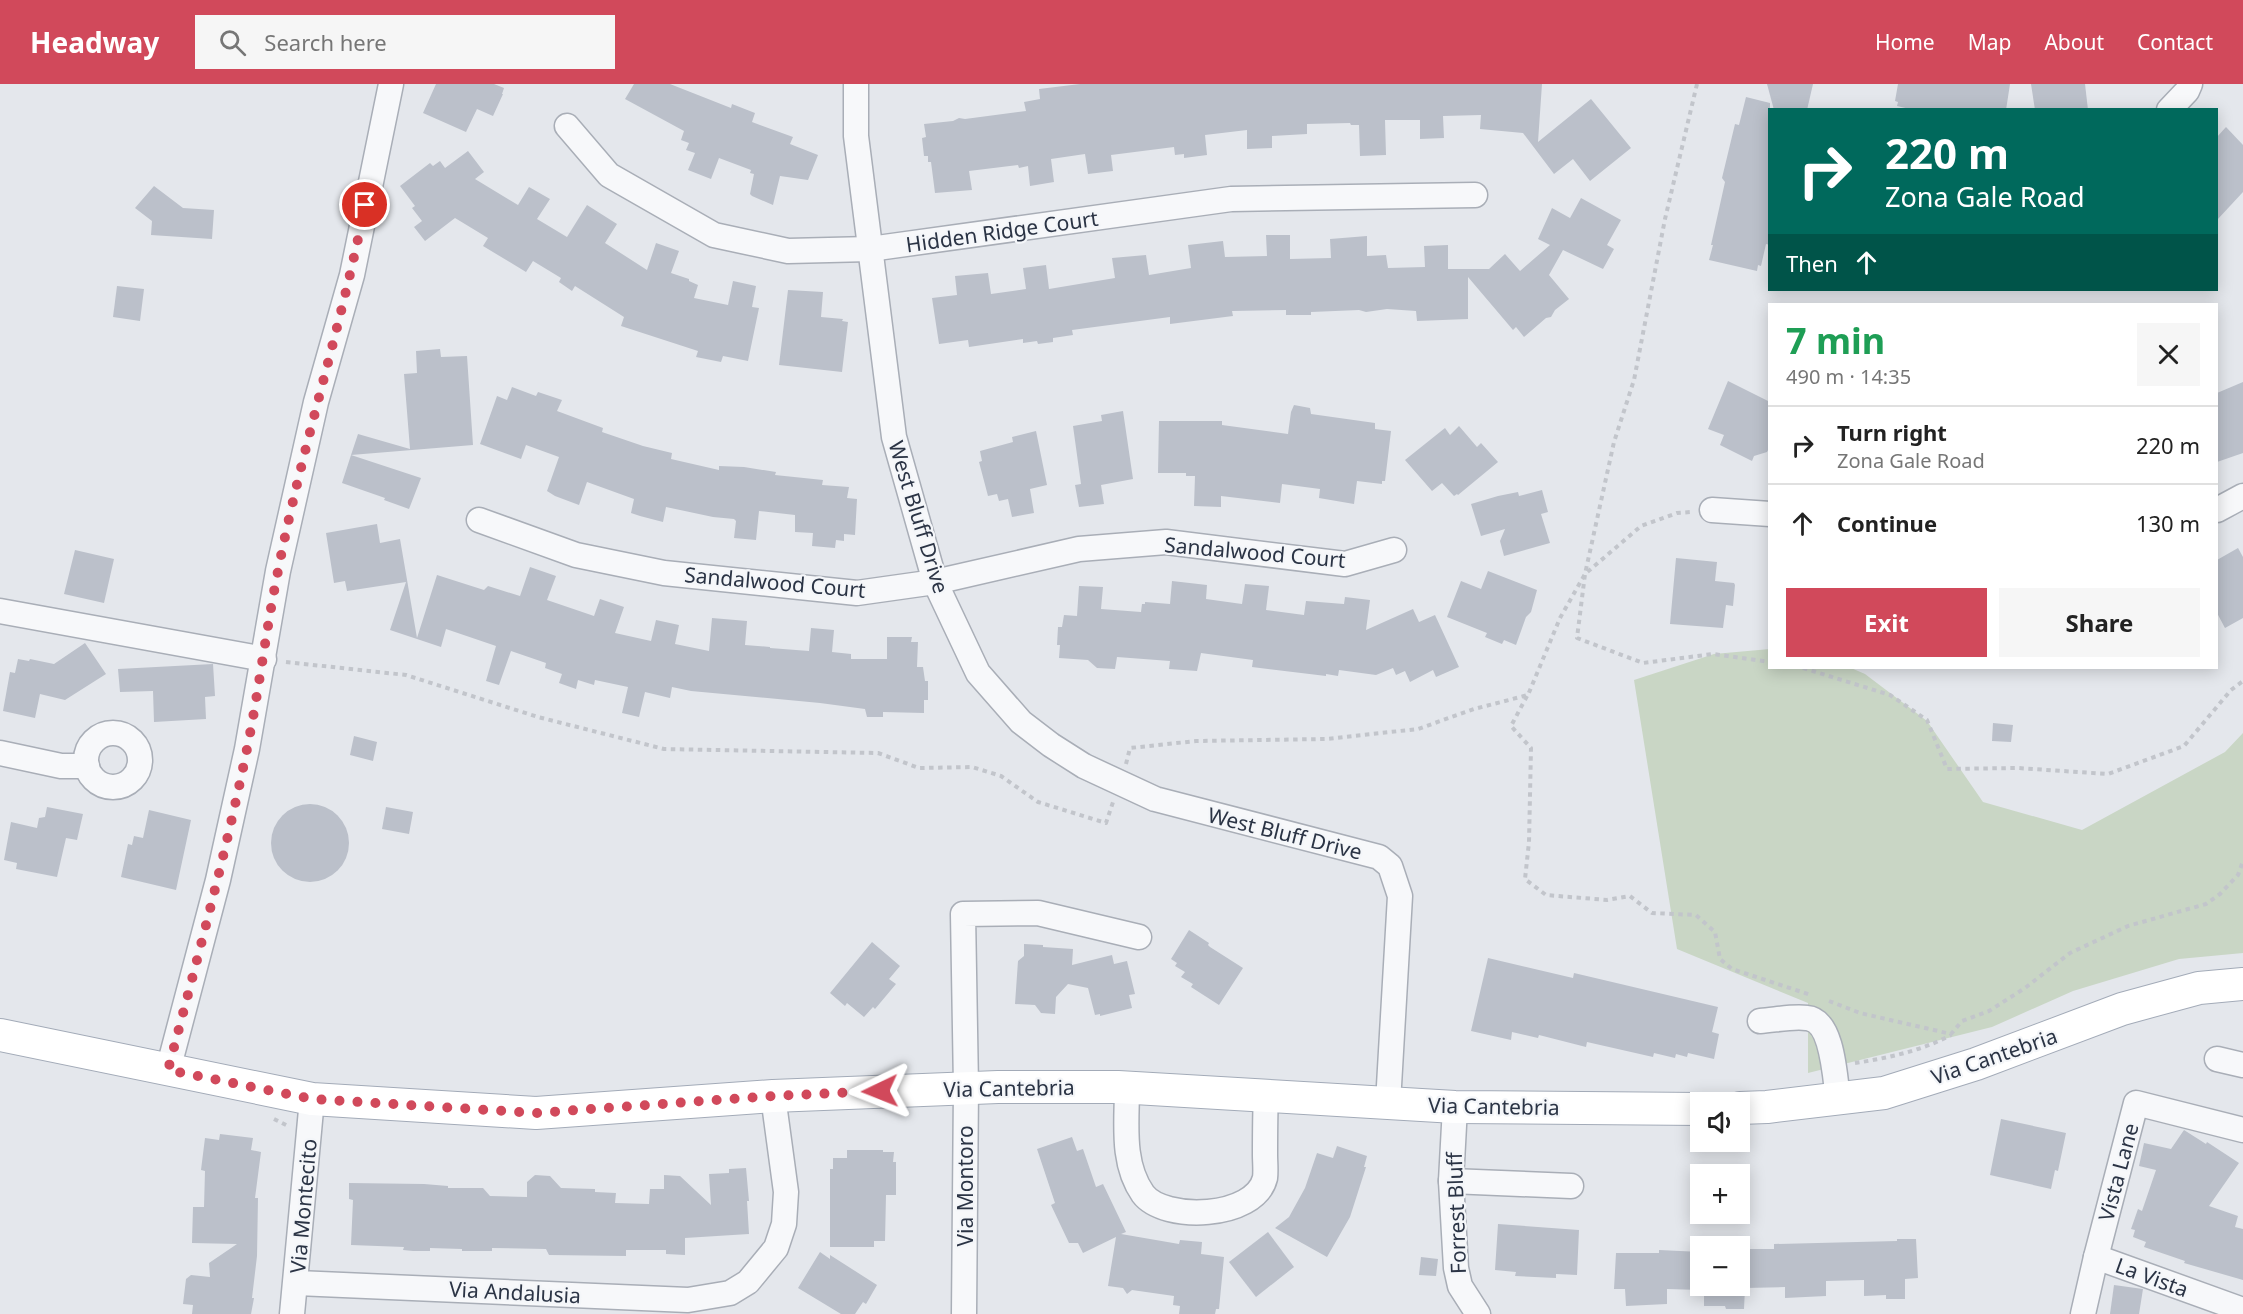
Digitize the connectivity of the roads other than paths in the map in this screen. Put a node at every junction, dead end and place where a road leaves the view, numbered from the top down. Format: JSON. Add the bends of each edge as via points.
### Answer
{"nodes":[{"id":1,"x":391,"y":84,"type":"edge"},
{"id":2,"x":856,"y":84,"type":"edge"},
{"id":3,"x":2190,"y":84,"type":"edge"},
{"id":4,"x":2171,"y":108,"type":"edge"},
{"id":5,"x":567,"y":126,"type":"dead end"},
{"id":6,"x":1475,"y":195,"type":"dead end"},
{"id":7,"x":870,"y":249,"type":"junction"},
{"id":8,"x":2243,"y":496,"type":"edge"},
{"id":9,"x":2218,"y":509,"type":"edge"},
{"id":10,"x":1712,"y":510,"type":"road end"},
{"id":11,"x":1768,"y":514,"type":"edge"},
{"id":12,"x":480,"y":520,"type":"dead end"},
{"id":13,"x":1394,"y":550,"type":"dead end"},
{"id":14,"x":935,"y":582,"type":"junction"},
{"id":15,"x":0,"y":611,"type":"edge"},
{"id":16,"x":264,"y":660,"type":"junction"},
{"id":17,"x":0,"y":753,"type":"edge"},
{"id":18,"x":87,"y":766,"type":"dead end"},
{"id":19,"x":1139,"y":937,"type":"dead end"},
{"id":20,"x":2243,"y":984,"type":"edge"},
{"id":21,"x":1760,"y":1021,"type":"dead end"},
{"id":22,"x":0,"y":1035,"type":"edge"},
{"id":23,"x":2217,"y":1059,"type":"dead end"},
{"id":24,"x":2243,"y":1065,"type":"edge"},
{"id":25,"x":168,"y":1070,"type":"junction"},
{"id":26,"x":966,"y":1087,"type":"junction"},
{"id":27,"x":1127,"y":1087,"type":"junction"},
{"id":28,"x":1266,"y":1095,"type":"junction"},
{"id":29,"x":773,"y":1096,"type":"junction"},
{"id":30,"x":312,"y":1099,"type":"junction"},
{"id":31,"x":1838,"y":1100,"type":"junction"},
{"id":32,"x":1388,"y":1103,"type":"junction"},
{"id":33,"x":1455,"y":1107,"type":"junction"},
{"id":34,"x":1690,"y":1108,"type":"edge"},
{"id":35,"x":1750,"y":1108,"type":"edge"},
{"id":36,"x":2243,"y":1130,"type":"edge"},
{"id":37,"x":1452,"y":1181,"type":"junction"},
{"id":38,"x":1571,"y":1186,"type":"dead end"},
{"id":39,"x":2096,"y":1257,"type":"junction"},
{"id":40,"x":297,"y":1283,"type":"junction"},
{"id":41,"x":2243,"y":1310,"type":"edge"},
{"id":42,"x":292,"y":1314,"type":"edge"},
{"id":43,"x":964,"y":1314,"type":"edge"},
{"id":44,"x":1478,"y":1314,"type":"edge"},
{"id":45,"x":2083,"y":1314,"type":"edge"}],
"edges":[{"from":1,"to":16,"type":"street","via":[[351,274],[316,402],[278,571]]},
{"from":2,"to":7,"type":"street","name":"West Bluff Drive","via":[[856,136]]},
{"from":3,"to":4,"type":"street"},
{"from":5,"to":7,"type":"street","name":"Hidden Ridge Court","via":[[609,175],[714,235],[788,251]]},
{"from":6,"to":7,"type":"street","name":"Hidden Ridge Court","via":[[1231,199]]},
{"from":7,"to":14,"type":"street","name":"West Bluff Drive","via":[[894,437]]},
{"from":8,"to":9,"type":"street"},
{"from":10,"to":11,"type":"street"},
{"from":12,"to":14,"type":"street","name":"Sandalwood Court","via":[[576,555],[664,573],[858,593]]},
{"from":13,"to":14,"type":"street","name":"Sandalwood Court","via":[[1345,564],[1166,542],[1078,549]]},
{"from":14,"to":32,"type":"street","name":"West Bluff Drive","via":[[978,673],[1021,722],[1084,766],[1155,799],[1379,857],[1390,866],[1400,896]]},
{"from":15,"to":16,"type":"street"},
{"from":16,"to":25,"type":"street","via":[[218,880]]},
{"from":17,"to":18,"type":"street","via":[[61,766]]},
{"from":19,"to":26,"type":"street","name":"Via Montoro","via":[[1038,913],[963,914]]},
{"from":20,"to":31,"type":"main road","name":"Via Cantebria","via":[[2199,988],[2121,1010],[1966,1067],[1884,1093]]},
{"from":21,"to":31,"type":"street","via":[[1808,1017],[1818,1021],[1827,1034]]},
{"from":22,"to":25,"type":"main road","name":"Via Cantebria"},
{"from":23,"to":24,"type":"street"},
{"from":25,"to":30,"type":"main road","name":"Via Cantebria"},
{"from":26,"to":27,"type":"main road","name":"Via Cantebria"},
{"from":26,"to":29,"type":"main road","name":"Via Cantebria"},
{"from":26,"to":43,"type":"street","name":"Via Montoro"},
{"from":27,"to":28,"type":"main road","name":"Via Cantebria"},
{"from":27,"to":28,"type":"street","via":[[1127,1159],[1142,1193],[1154,1205],[1184,1211],[1222,1211],[1249,1202],[1265,1179]]},
{"from":28,"to":32,"type":"main road","name":"Via Cantebria"},
{"from":29,"to":30,"type":"main road","name":"Via Cantebria","via":[[536,1113]]},
{"from":29,"to":40,"type":"street","name":"Via Andalusia","via":[[786,1192],[784,1224],[776,1248],[747,1282],[730,1293],[688,1300]]},
{"from":30,"to":40,"type":"street","name":"Via Montecito"},
{"from":31,"to":35,"type":"main road","name":"Via Cantebria"},
{"from":32,"to":33,"type":"main road","name":"Via Cantebria"},
{"from":33,"to":34,"type":"main road","name":"Via Cantebria"},
{"from":33,"to":37,"type":"street","name":"Forrest Bluff"},
{"from":36,"to":39,"type":"street","name":"Vista Lane","via":[[2136,1103]]},
{"from":37,"to":38,"type":"street"},
{"from":37,"to":44,"type":"street","name":"Forrest Bluff","via":[[1456,1268],[1460,1286]]},
{"from":39,"to":41,"type":"street","name":"La Vista"},
{"from":39,"to":45,"type":"street","name":"Vista Lane"},
{"from":40,"to":42,"type":"street","name":"Via Montecito"}]}
